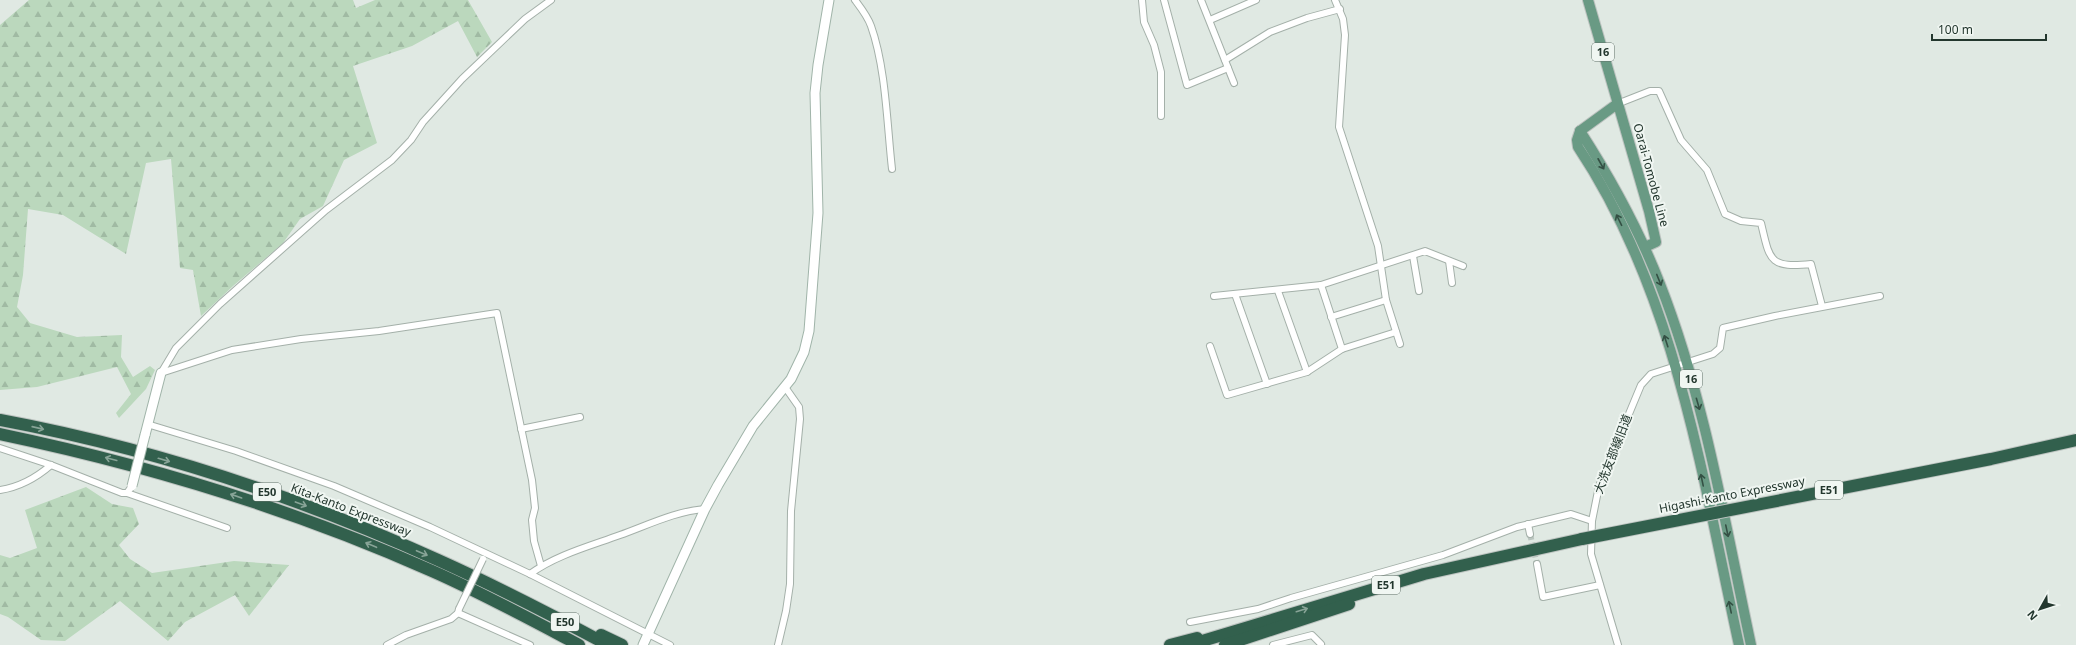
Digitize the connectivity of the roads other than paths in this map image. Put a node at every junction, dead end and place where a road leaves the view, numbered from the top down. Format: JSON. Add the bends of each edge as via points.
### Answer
{"nodes":[{"id":1,"x":551,"y":0,"type":"edge"},
{"id":2,"x":829,"y":0,"type":"edge"},
{"id":3,"x":856,"y":0,"type":"edge"},
{"id":4,"x":1142,"y":0,"type":"edge"},
{"id":5,"x":1164,"y":0,"type":"edge"},
{"id":6,"x":1201,"y":0,"type":"edge"},
{"id":7,"x":1256,"y":0,"type":"edge"},
{"id":8,"x":1336,"y":0,"type":"edge"},
{"id":9,"x":1588,"y":0,"type":"edge"},
{"id":10,"x":1340,"y":9,"type":"junction"},
{"id":11,"x":1210,"y":20,"type":"junction"},
{"id":12,"x":1225,"y":60,"type":"junction"},
{"id":13,"x":1228,"y":68,"type":"junction"},
{"id":14,"x":1234,"y":83,"type":"dead end"},
{"id":15,"x":1617,"y":104,"type":"junction"},
{"id":16,"x":1161,"y":116,"type":"dead end"},
{"id":17,"x":1580,"y":131,"type":"junction"},
{"id":18,"x":892,"y":169,"type":"dead end"},
{"id":19,"x":1644,"y":247,"type":"junction"},
{"id":20,"x":1413,"y":256,"type":"junction"},
{"id":21,"x":1449,"y":261,"type":"junction"},
{"id":22,"x":1463,"y":266,"type":"dead end"},
{"id":23,"x":1381,"y":267,"type":"junction"},
{"id":24,"x":1452,"y":283,"type":"dead end"},
{"id":25,"x":1321,"y":286,"type":"junction"},
{"id":26,"x":1278,"y":291,"type":"junction"},
{"id":27,"x":1419,"y":291,"type":"dead end"},
{"id":28,"x":1235,"y":294,"type":"junction"},
{"id":29,"x":1214,"y":296,"type":"dead end"},
{"id":30,"x":1880,"y":296,"type":"dead end"},
{"id":31,"x":1386,"y":300,"type":"junction"},
{"id":32,"x":1822,"y":306,"type":"junction"},
{"id":33,"x":1331,"y":317,"type":"junction"},
{"id":34,"x":1396,"y":332,"type":"junction"},
{"id":35,"x":1400,"y":344,"type":"dead end"},
{"id":36,"x":1210,"y":346,"type":"dead end"},
{"id":37,"x":1342,"y":349,"type":"junction"},
{"id":38,"x":1687,"y":363,"type":"junction"},
{"id":39,"x":1675,"y":366,"type":"junction"},
{"id":40,"x":1307,"y":372,"type":"junction"},
{"id":41,"x":161,"y":373,"type":"junction"},
{"id":42,"x":1267,"y":384,"type":"junction"},
{"id":43,"x":785,"y":387,"type":"junction"},
{"id":44,"x":580,"y":417,"type":"dead end"},
{"id":45,"x":0,"y":420,"type":"edge"},
{"id":46,"x":147,"y":424,"type":"junction"},
{"id":47,"x":521,"y":429,"type":"junction"},
{"id":48,"x":0,"y":434,"type":"edge"},
{"id":49,"x":2076,"y":440,"type":"edge"},
{"id":50,"x":0,"y":448,"type":"edge"},
{"id":51,"x":51,"y":465,"type":"junction"},
{"id":52,"x":129,"y":489,"type":"junction"},
{"id":53,"x":0,"y":490,"type":"edge"},
{"id":54,"x":705,"y":509,"type":"junction"},
{"id":55,"x":1592,"y":521,"type":"junction"},
{"id":56,"x":1528,"y":524,"type":"junction"},
{"id":57,"x":227,"y":528,"type":"dead end"},
{"id":58,"x":1530,"y":534,"type":"tunnel mouth"},
{"id":59,"x":484,"y":556,"type":"junction"},
{"id":60,"x":1537,"y":564,"type":"tunnel mouth"},
{"id":61,"x":541,"y":566,"type":"junction"},
{"id":62,"x":530,"y":574,"type":"junction"},
{"id":63,"x":1600,"y":585,"type":"junction"},
{"id":64,"x":483,"y":595,"type":"junction"},
{"id":65,"x":522,"y":599,"type":"junction"},
{"id":66,"x":459,"y":611,"type":"junction"},
{"id":67,"x":1190,"y":622,"type":"dead end"},
{"id":68,"x":1267,"y":626,"type":"junction"},
{"id":69,"x":646,"y":639,"type":"edge"},
{"id":70,"x":1321,"y":644,"type":"edge"},
{"id":71,"x":387,"y":645,"type":"edge"},
{"id":72,"x":530,"y":645,"type":"edge"},
{"id":73,"x":566,"y":645,"type":"edge"},
{"id":74,"x":579,"y":645,"type":"edge"},
{"id":75,"x":608,"y":645,"type":"edge"},
{"id":76,"x":622,"y":645,"type":"edge"},
{"id":77,"x":670,"y":645,"type":"edge"},
{"id":78,"x":778,"y":645,"type":"edge"},
{"id":79,"x":1170,"y":645,"type":"edge"},
{"id":80,"x":1189,"y":645,"type":"edge"},
{"id":81,"x":1225,"y":645,"type":"edge"},
{"id":82,"x":1237,"y":645,"type":"edge"},
{"id":83,"x":1273,"y":645,"type":"edge"},
{"id":84,"x":1618,"y":645,"type":"edge"},
{"id":85,"x":1739,"y":645,"type":"edge"},
{"id":86,"x":1752,"y":645,"type":"edge"}],
"edges":[{"from":1,"to":41,"type":"street","via":[[525,19],[462,79],[392,160],[316,218],[220,304],[176,348]]},
{"from":2,"to":43,"type":"street","via":[[815,93],[819,199],[809,331],[800,363]]},
{"from":3,"to":18,"type":"street","via":[[871,25],[875,41],[883,81]]},
{"from":4,"to":16,"type":"street","via":[[1144,22],[1154,45],[1161,72]]},
{"from":5,"to":13,"type":"street","via":[[1187,85]]},
{"from":6,"to":11,"type":"street"},
{"from":7,"to":11,"type":"street"},
{"from":8,"to":10,"type":"street"},
{"from":9,"to":15,"type":"main road","name":"Oarai-Tomobe Line","number":"16"},
{"from":10,"to":12,"type":"street","via":[[1270,32]]},
{"from":10,"to":23,"type":"street","via":[[1345,35],[1339,127],[1378,246]]},
{"from":11,"to":12,"type":"street"},
{"from":12,"to":13,"type":"street"},
{"from":13,"to":14,"type":"street"},
{"from":15,"to":17,"type":"main road"},
{"from":15,"to":19,"type":"main road","name":"Oarai-Tomobe Line","number":"16","via":[[1656,242]]},
{"from":15,"to":32,"type":"street","via":[[1650,90],[1659,91],[1681,140],[1707,170],[1725,214],[1741,221],[1761,222],[1771,258],[1779,264],[1812,264]]},
{"from":17,"to":19,"type":"main road","number":"16","one_way":true,"via":[[1614,187]]},
{"from":39,"to":17,"type":"main road","number":"16","one_way":true,"via":[[1650,290],[1628,239],[1609,199],[1578,147]]},
{"from":19,"to":38,"type":"main road","number":"16","one_way":true,"via":[[1661,285]]},
{"from":20,"to":21,"type":"street","via":[[1425,251]]},
{"from":20,"to":23,"type":"street"},
{"from":20,"to":27,"type":"street"},
{"from":21,"to":22,"type":"street"},
{"from":21,"to":24,"type":"street"},
{"from":23,"to":25,"type":"street"},
{"from":23,"to":31,"type":"street"},
{"from":25,"to":26,"type":"street"},
{"from":25,"to":33,"type":"street"},
{"from":26,"to":28,"type":"street"},
{"from":26,"to":40,"type":"street"},
{"from":28,"to":29,"type":"street"},
{"from":28,"to":42,"type":"street"},
{"from":30,"to":32,"type":"street"},
{"from":31,"to":33,"type":"street"},
{"from":31,"to":34,"type":"street"},
{"from":32,"to":38,"type":"street","name":"大洗友部線旧道","via":[[1723,328],[1720,348],[1713,354]]},
{"from":33,"to":37,"type":"street"},
{"from":34,"to":35,"type":"street"},
{"from":34,"to":37,"type":"street"},
{"from":36,"to":42,"type":"street","via":[[1227,395]]},
{"from":37,"to":40,"type":"street"},
{"from":38,"to":39,"type":"street","name":"大洗友部線旧道"},
{"from":38,"to":86,"type":"main road","number":"16","one_way":true,"via":[[1700,410]]},
{"from":39,"to":55,"type":"street","name":"大洗友部線旧道","via":[[1651,374],[1641,385],[1599,486]]},
{"from":85,"to":39,"type":"main road","number":"16","one_way":true},
{"from":40,"to":42,"type":"street"},
{"from":41,"to":46,"type":"street"},
{"from":41,"to":47,"type":"street","via":[[232,350],[497,313]]},
{"from":43,"to":54,"type":"street","via":[[753,426]]},
{"from":43,"to":78,"type":"street","via":[[799,407],[800,419],[791,511],[790,584]]},
{"from":44,"to":47,"type":"street"},
{"from":45,"to":65,"type":"highway","name":"Kita-Kanto Expressway","number":"E50","one_way":true,"via":[[122,448],[292,501],[438,559]]},
{"from":46,"to":52,"type":"street","bridge":true},
{"from":46,"to":59,"type":"street","via":[[236,451],[334,486],[430,527]]},
{"from":47,"to":61,"type":"street","via":[[532,480],[535,508],[532,520]]},
{"from":64,"to":48,"type":"highway","name":"Kita-Kanto Expressway","number":"E50","one_way":true,"via":[[351,536],[229,493],[109,459]]},
{"from":49,"to":68,"type":"highway","name":"Higashi-Kanto Expressway","number":"E51","bridge":true,"via":[[1582,539],[1509,556]]},
{"from":50,"to":51,"type":"street"},
{"from":51,"to":52,"type":"street","via":[[122,493]]},
{"from":51,"to":53,"type":"street","via":[[33,479],[14,488]]},
{"from":52,"to":57,"type":"street"},
{"from":54,"to":61,"type":"street","via":[[670,516]]},
{"from":54,"to":69,"type":"street"},
{"from":55,"to":56,"type":"street","via":[[1571,514]]},
{"from":55,"to":63,"type":"street","name":"大洗友部線旧道","via":[[1591,554]]},
{"from":56,"to":58,"type":"street"},
{"from":56,"to":67,"type":"street","via":[[1443,555],[1270,606]]},
{"from":59,"to":62,"type":"street"},
{"from":59,"to":66,"type":"street","bridge":true},
{"from":60,"to":63,"type":"street","via":[[1544,597]]},
{"from":61,"to":62,"type":"street"},
{"from":62,"to":69,"type":"street"},
{"from":63,"to":84,"type":"street","name":"大洗友部線旧道"},
{"from":64,"to":73,"type":"highway"},
{"from":64,"to":74,"type":"highway","name":"Kita-Kanto Expressway","number":"E50"},
{"from":65,"to":75,"type":"highway","name":"Kita-Kanto Expressway","number":"E50"},
{"from":65,"to":76,"type":"highway"},
{"from":66,"to":71,"type":"street","via":[[451,619],[406,635]]},
{"from":66,"to":72,"type":"street"},
{"from":68,"to":79,"type":"highway"},
{"from":68,"to":80,"type":"highway"},
{"from":68,"to":81,"type":"highway"},
{"from":68,"to":82,"type":"highway"},
{"from":69,"to":77,"type":"street"},
{"from":70,"to":83,"type":"street","via":[[1312,636]]}]}
